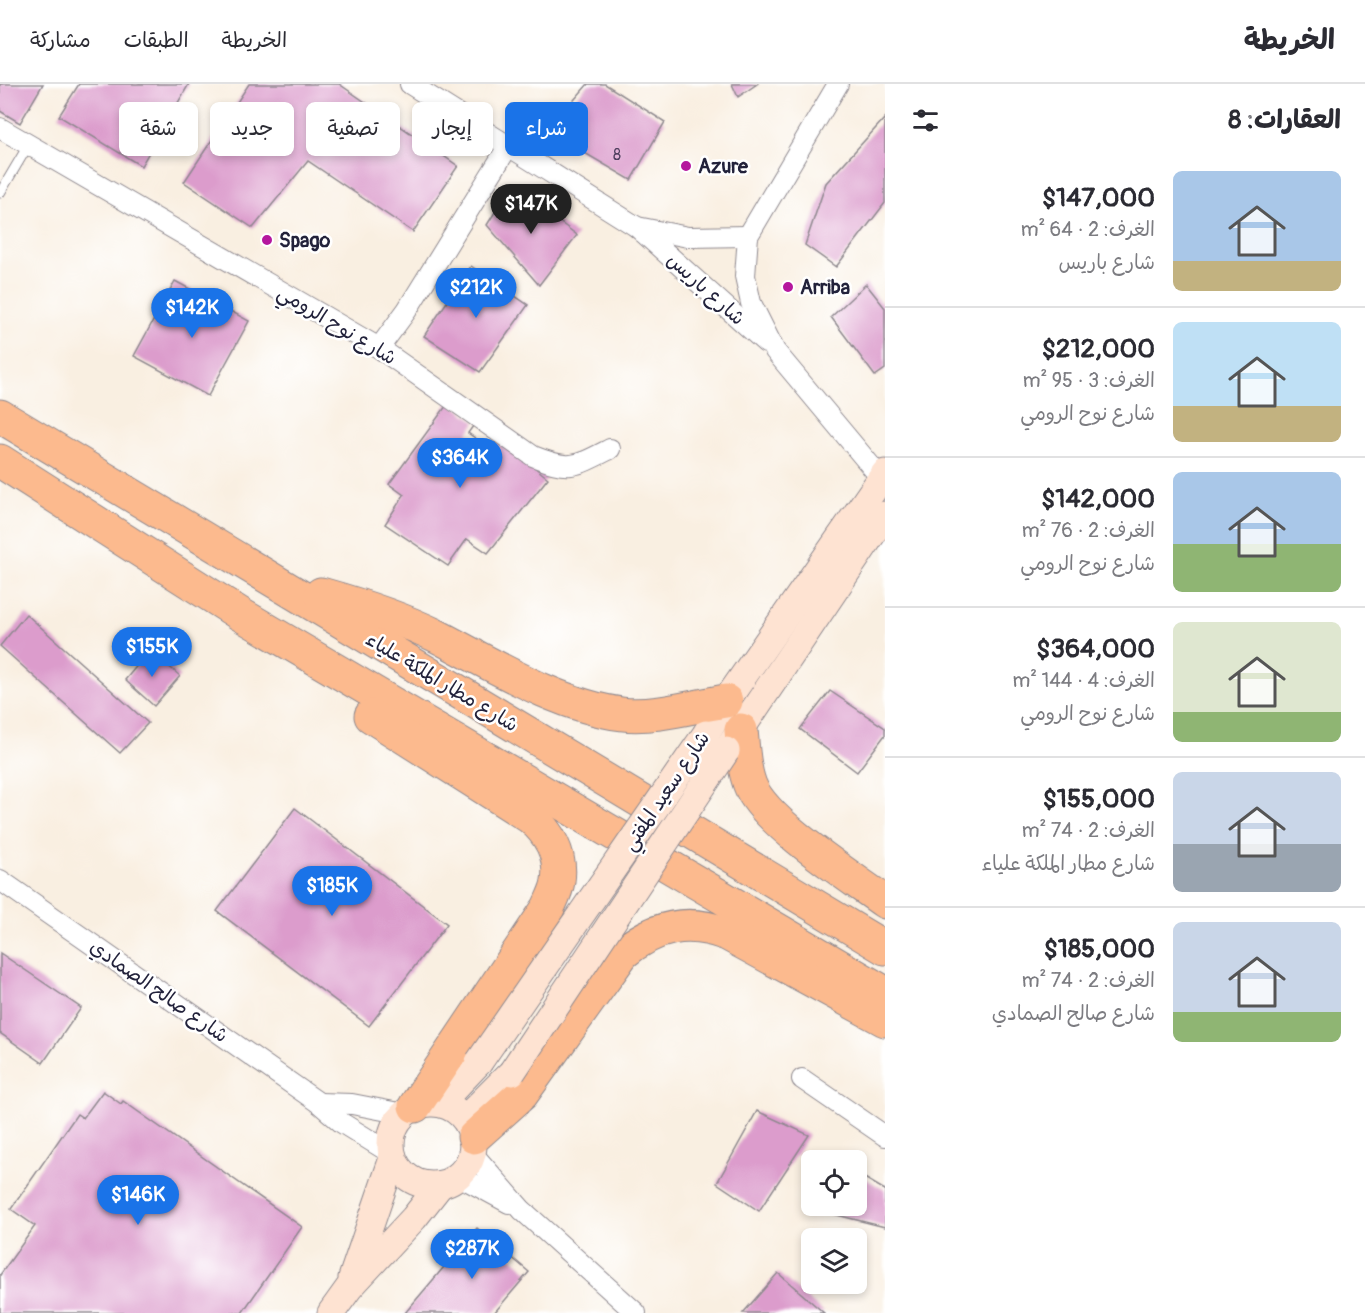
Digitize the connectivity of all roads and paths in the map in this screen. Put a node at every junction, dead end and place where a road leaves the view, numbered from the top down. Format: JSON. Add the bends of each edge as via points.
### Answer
{"nodes":[{"id":1,"x":838,"y":84,"type":"edge"},
{"id":2,"x":421,"y":87,"type":"edge"},
{"id":3,"x":0,"y":128,"type":"edge"},
{"id":4,"x":505,"y":142,"type":"edge"},
{"id":5,"x":29,"y":144,"type":"junction"},
{"id":6,"x":505,"y":151,"type":"edge"},
{"id":7,"x":526,"y":156,"type":"edge"},
{"id":8,"x":0,"y":193,"type":"edge"},
{"id":9,"x":637,"y":227,"type":"junction"},
{"id":10,"x":748,"y":236,"type":"junction"},
{"id":11,"x":379,"y":348,"type":"junction"},
{"id":12,"x":775,"y":351,"type":"junction"},
{"id":13,"x":0,"y":416,"type":"edge"},
{"id":14,"x":610,"y":449,"type":"dead end"},
{"id":15,"x":0,"y":461,"type":"edge"},
{"id":16,"x":883,"y":476,"type":"edge"},
{"id":17,"x":885,"y":515,"type":"edge"},
{"id":18,"x":271,"y":580,"type":"junction"},
{"id":19,"x":240,"y":614,"type":"junction"},
{"id":20,"x":726,"y":701,"type":"junction"},
{"id":21,"x":724,"y":738,"type":"junction"},
{"id":22,"x":0,"y":880,"type":"edge"},
{"id":23,"x":885,"y":903,"type":"edge"},
{"id":24,"x":885,"y":948,"type":"edge"},
{"id":25,"x":885,"y":993,"type":"edge"},
{"id":26,"x":885,"y":1020,"type":"edge"},
{"id":27,"x":802,"y":1079,"type":"dead end"},
{"id":28,"x":319,"y":1103,"type":"junction"},
{"id":29,"x":419,"y":1108,"type":"junction"},
{"id":30,"x":885,"y":1136,"type":"edge"},
{"id":31,"x":462,"y":1154,"type":"junction"},
{"id":32,"x":393,"y":1156,"type":"junction"},
{"id":33,"x":348,"y":1288,"type":"junction"},
{"id":34,"x":331,"y":1313,"type":"edge"},
{"id":35,"x":636,"y":1313,"type":"edge"}],
"edges":[{"from":1,"to":10,"type":"street"},
{"from":2,"to":4,"type":"street","name":"شارع باريس"},
{"from":3,"to":5,"type":"street","name":"شارع نوح الرومي"},
{"from":5,"to":8,"type":"lane"},
{"from":5,"to":11,"type":"street","name":"شارع نوح الرومي"},
{"from":6,"to":11,"type":"street"},
{"from":7,"to":9,"type":"street","name":"شارع باريس"},
{"from":9,"to":10,"type":"street","name":"شارع باريس","via":[[688,237]]},
{"from":9,"to":12,"type":"street","name":"شارع باريس"},
{"from":10,"to":12,"type":"street","via":[[747,289]]},
{"from":11,"to":14,"type":"street","name":"شارع نوح الرومي","via":[[533,456],[559,466],[579,465]]},
{"from":12,"to":16,"type":"street"},
{"from":13,"to":18,"type":"highway","name":"شارع مطار الملكة علياء"},
{"from":15,"to":19,"type":"highway"},
{"from":16,"to":20,"type":"street","name":"شارع سعيد المفتي"},
{"from":17,"to":21,"type":"street","name":"شارع سعيد المفتي"},
{"from":18,"to":20,"type":"highway","via":[[435,635],[490,665],[600,710],[654,714]]},
{"from":18,"to":24,"type":"highway","name":"شارع مطار الملكة علياء"},
{"from":19,"to":25,"type":"highway"},
{"from":19,"to":29,"type":"highway","via":[[319,683],[530,817],[554,846],[559,880],[548,908]]},
{"from":20,"to":21,"type":"street","name":"شارع سعيد المفتي"},
{"from":21,"to":23,"type":"highway","via":[[745,765],[750,786],[767,811]]},
{"from":21,"to":29,"type":"street","name":"شارع سعيد المفتي","bridge":true,"via":[[479,1062]]},
{"from":21,"to":31,"type":"street","name":"شارع سعيد المفتي","bridge":true},
{"from":22,"to":28,"type":"street","name":"شارع صالح الصمادي"},
{"from":26,"to":31,"type":"highway","via":[[727,934],[695,926],[665,929],[638,940],[623,953],[522,1094]]},
{"from":27,"to":30,"type":"street"},
{"from":28,"to":29,"type":"street"},
{"from":28,"to":32,"type":"street","name":"شارع صالح الصمادي"},
{"from":29,"to":31,"type":"street","via":[[454,1108]]},
{"from":29,"to":32,"type":"street","via":[[395,1126],[391,1139]]},
{"from":31,"to":32,"type":"street","via":[[426,1185],[401,1171]]},
{"from":31,"to":33,"type":"street","name":"شارع سعيد المفتي","via":[[414,1218]]},
{"from":31,"to":35,"type":"street"},
{"from":32,"to":33,"type":"street"},
{"from":33,"to":34,"type":"street"}]}
